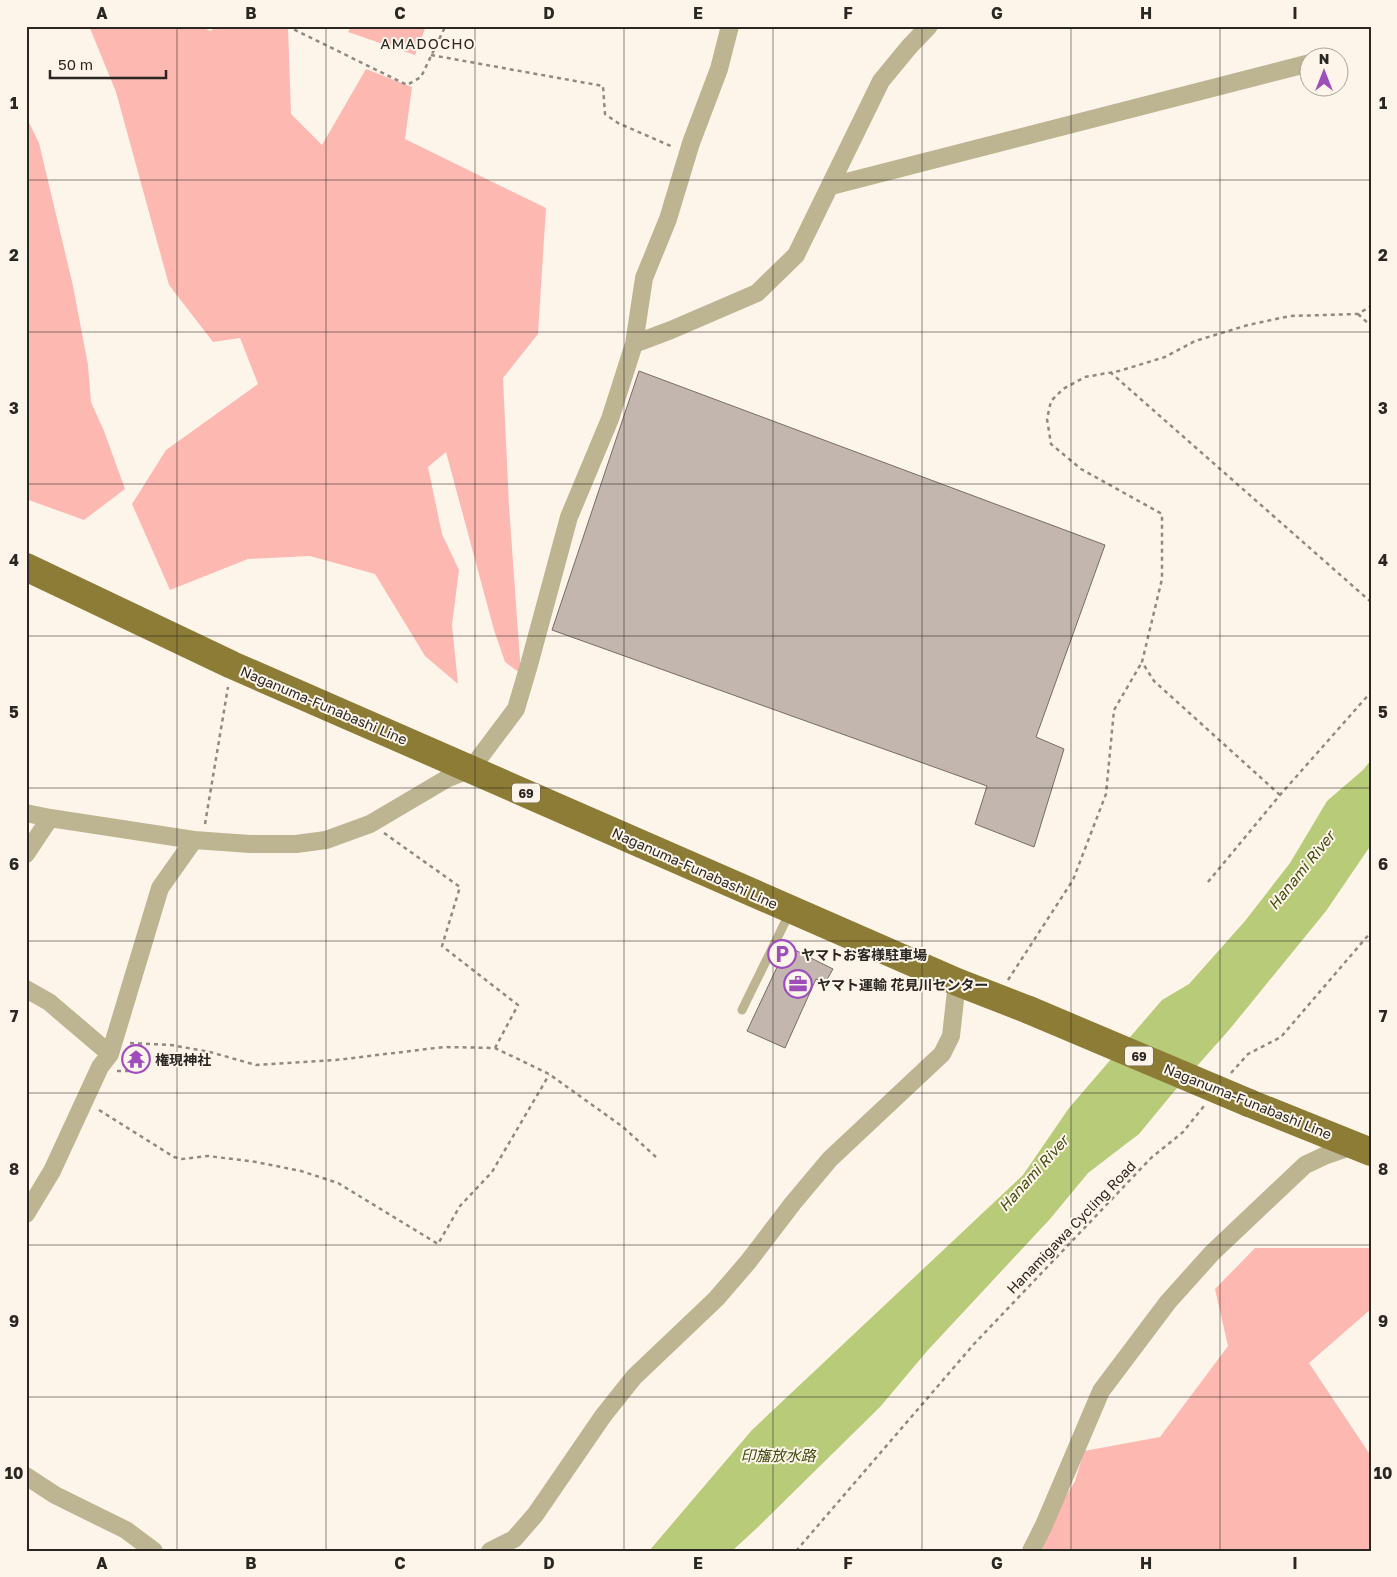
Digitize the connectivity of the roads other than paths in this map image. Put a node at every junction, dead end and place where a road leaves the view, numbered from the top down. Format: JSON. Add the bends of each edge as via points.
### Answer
{"nodes":[{"id":1,"x":730,"y":26,"type":"edge"},
{"id":2,"x":929,"y":26,"type":"edge"},
{"id":3,"x":1300,"y":66,"type":"edge"},
{"id":4,"x":831,"y":186,"type":"junction"},
{"id":5,"x":634,"y":344,"type":"junction"},
{"id":6,"x":26,"y":567,"type":"edge"},
{"id":7,"x":471,"y":769,"type":"junction"},
{"id":8,"x":26,"y":813,"type":"edge"},
{"id":9,"x":50,"y":818,"type":"junction"},
{"id":10,"x":198,"y":841,"type":"junction"},
{"id":11,"x":26,"y":854,"type":"edge"},
{"id":12,"x":791,"y":910,"type":"junction"},
{"id":13,"x":957,"y":982,"type":"junction"},
{"id":14,"x":26,"y":989,"type":"edge"},
{"id":15,"x":742,"y":1010,"type":"dead end"},
{"id":16,"x":107,"y":1064,"type":"junction"},
{"id":17,"x":1363,"y":1149,"type":"edge"},
{"id":18,"x":26,"y":1214,"type":"edge"},
{"id":19,"x":26,"y":1476,"type":"edge"},
{"id":20,"x":154,"y":1551,"type":"edge"},
{"id":21,"x":490,"y":1551,"type":"edge"},
{"id":22,"x":1031,"y":1551,"type":"edge"}],
"edges":[{"from":1,"to":5,"type":"street","via":[[719,69],[644,278]]},
{"from":2,"to":4,"type":"street","via":[[881,81]]},
{"from":3,"to":4,"type":"street"},
{"from":4,"to":5,"type":"street","via":[[796,255],[757,293]]},
{"from":5,"to":7,"type":"street","via":[[610,419],[569,517],[516,709]]},
{"from":6,"to":7,"type":"main road","name":"Naganuma-Funabashi Line","number":"69","via":[[232,665]]},
{"from":7,"to":10,"type":"street","via":[[448,778],[370,824],[326,840],[296,844]]},
{"from":7,"to":12,"type":"main road","name":"Naganuma-Funabashi Line","number":"69"},
{"from":8,"to":9,"type":"street"},
{"from":9,"to":10,"type":"street"},
{"from":9,"to":11,"type":"street"},
{"from":10,"to":16,"type":"street","via":[[160,888]]},
{"from":12,"to":13,"type":"main road","name":"Naganuma-Funabashi Line","number":"69"},
{"from":12,"to":15,"type":"lane"},
{"from":13,"to":17,"type":"main road","name":"Naganuma-Funabashi Line","number":"69","bridge":true},
{"from":13,"to":21,"type":"street","via":[[951,1036],[942,1054],[830,1159],[716,1299],[634,1377],[535,1515],[514,1539]]},
{"from":14,"to":16,"type":"street","via":[[49,1002]]},
{"from":16,"to":18,"type":"street","via":[[84,1101],[52,1171]]},
{"from":17,"to":22,"type":"street","via":[[1324,1156],[1305,1165],[1212,1253],[1168,1302],[1101,1391]]},
{"from":19,"to":20,"type":"street","via":[[55,1495],[126,1530]]}]}
